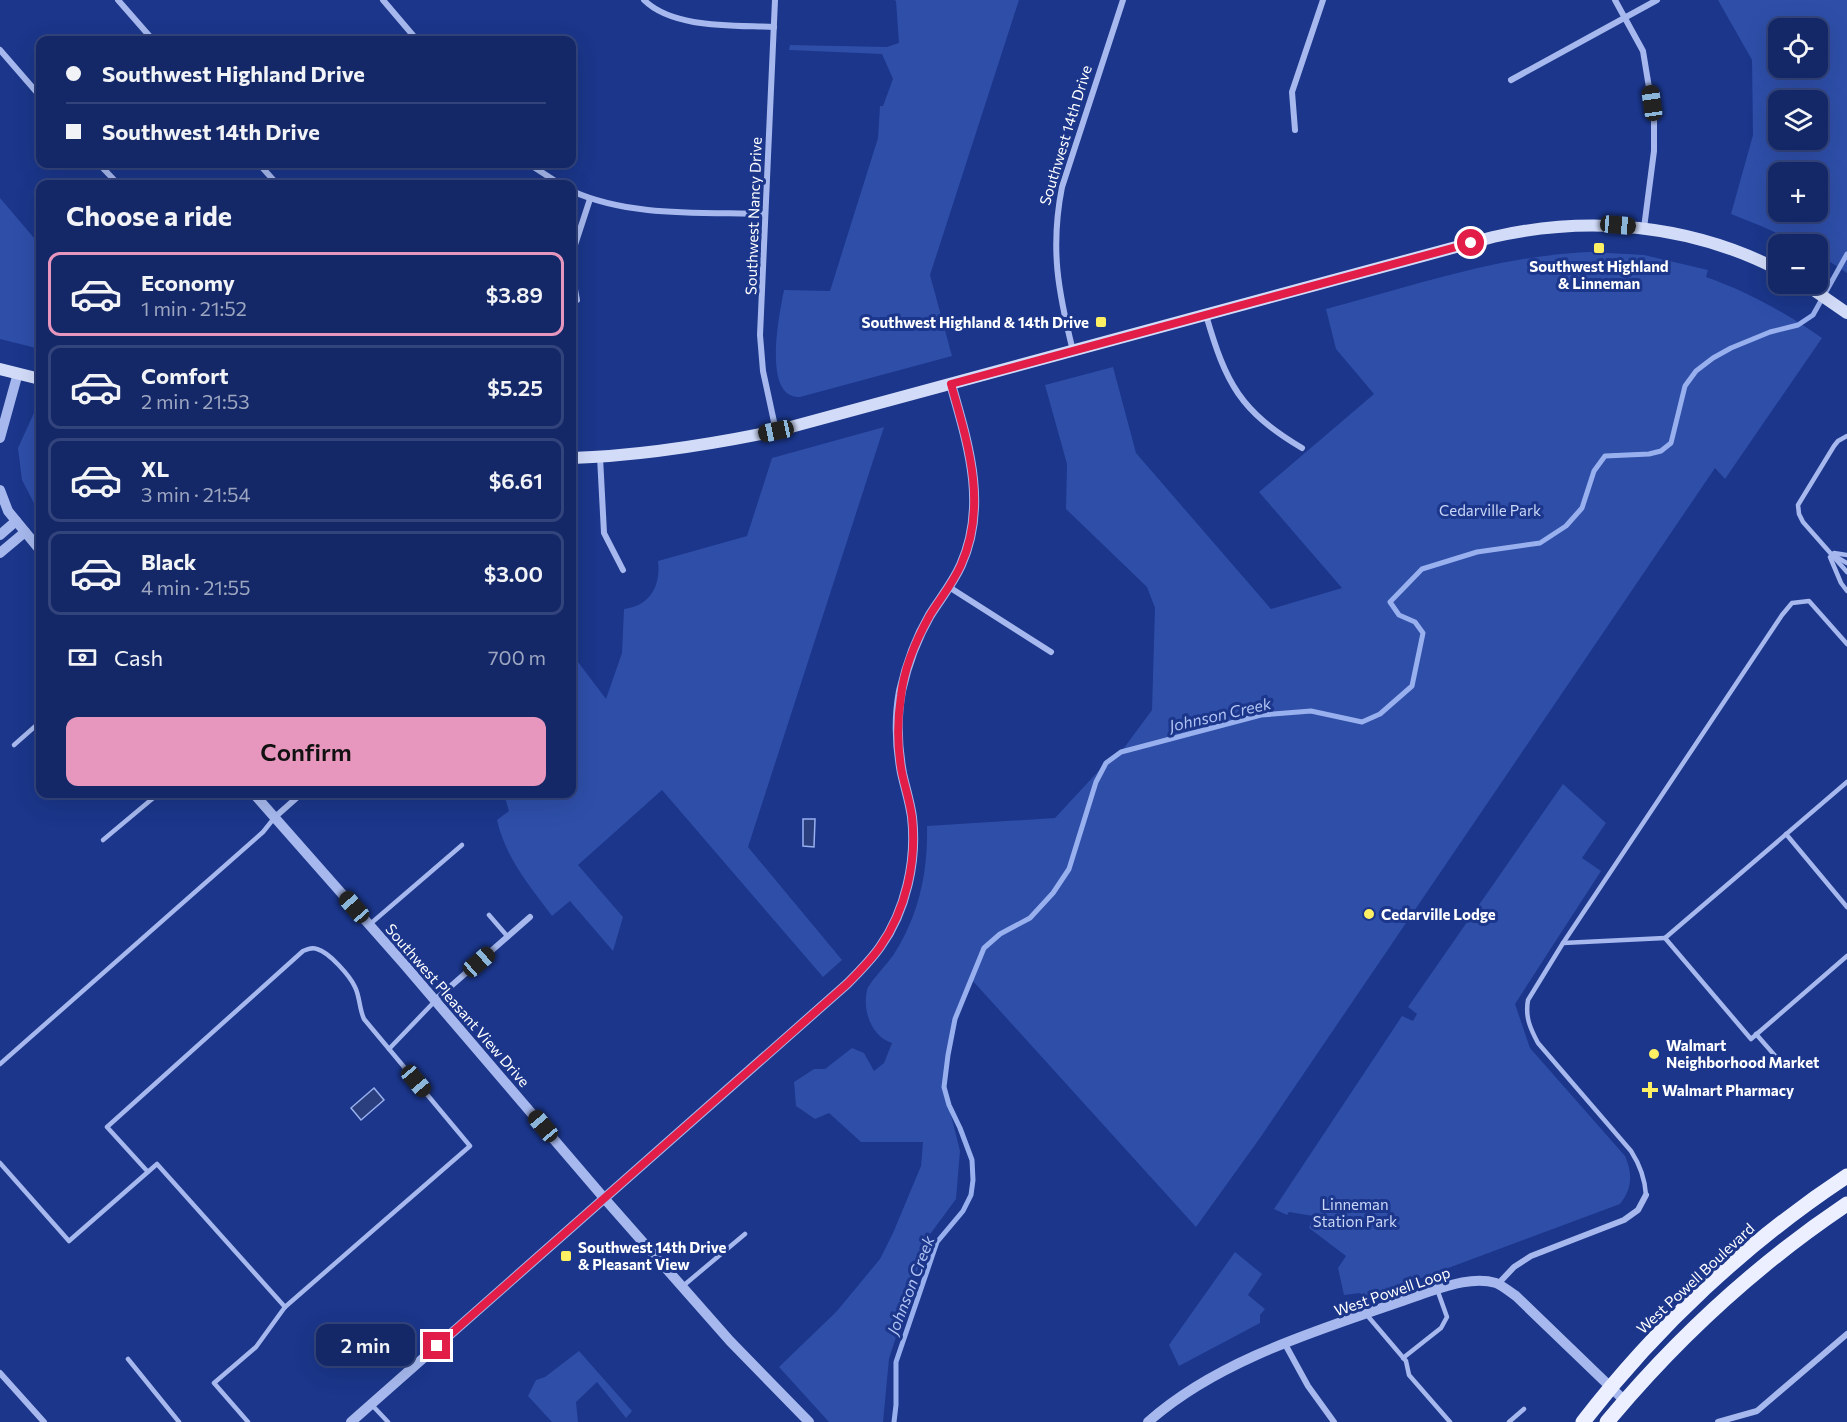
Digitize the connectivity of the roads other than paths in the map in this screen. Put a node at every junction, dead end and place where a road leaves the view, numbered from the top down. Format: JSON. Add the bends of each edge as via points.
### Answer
{"nodes":[{"id":1,"x":118,"y":0,"type":"edge"},
{"id":2,"x":383,"y":0,"type":"edge"},
{"id":3,"x":644,"y":0,"type":"edge"},
{"id":4,"x":775,"y":0,"type":"edge"},
{"id":5,"x":1123,"y":0,"type":"edge"},
{"id":6,"x":1323,"y":0,"type":"edge"},
{"id":7,"x":1615,"y":0,"type":"edge"},
{"id":8,"x":1657,"y":0,"type":"edge"},
{"id":9,"x":1626,"y":18,"type":"junction"},
{"id":10,"x":774,"y":27,"type":"junction"},
{"id":11,"x":150,"y":36,"type":"edge"},
{"id":12,"x":414,"y":36,"type":"edge"},
{"id":13,"x":0,"y":50,"type":"edge"},
{"id":14,"x":1511,"y":80,"type":"dead end"},
{"id":15,"x":36,"y":91,"type":"edge"},
{"id":16,"x":1294,"y":130,"type":"dead end"},
{"id":17,"x":103,"y":168,"type":"edge"},
{"id":18,"x":262,"y":168,"type":"edge"},
{"id":19,"x":535,"y":168,"type":"edge"},
{"id":20,"x":114,"y":180,"type":"edge"},
{"id":21,"x":273,"y":180,"type":"edge"},
{"id":22,"x":554,"y":180,"type":"edge"},
{"id":23,"x":576,"y":193,"type":"edge"},
{"id":24,"x":590,"y":199,"type":"junction"},
{"id":25,"x":765,"y":214,"type":"junction"},
{"id":26,"x":1644,"y":228,"type":"junction"},
{"id":27,"x":576,"y":242,"type":"edge"},
{"id":28,"x":1768,"y":265,"type":"edge"},
{"id":29,"x":1819,"y":294,"type":"edge"},
{"id":30,"x":576,"y":295,"type":"edge"},
{"id":31,"x":577,"y":300,"type":"dead end"},
{"id":32,"x":1847,"y":313,"type":"edge"},
{"id":33,"x":1206,"y":315,"type":"junction"},
{"id":34,"x":1074,"y":351,"type":"junction"},
{"id":35,"x":0,"y":369,"type":"edge"},
{"id":36,"x":18,"y":374,"type":"junction"},
{"id":37,"x":36,"y":378,"type":"edge"},
{"id":38,"x":951,"y":384,"type":"junction"},
{"id":39,"x":776,"y":431,"type":"junction"},
{"id":40,"x":1847,"y":436,"type":"edge"},
{"id":41,"x":0,"y":438,"type":"edge"},
{"id":42,"x":1302,"y":448,"type":"dead end"},
{"id":43,"x":600,"y":457,"type":"junction"},
{"id":44,"x":576,"y":458,"type":"edge"},
{"id":45,"x":0,"y":489,"type":"edge"},
{"id":46,"x":16,"y":521,"type":"junction"},
{"id":47,"x":25,"y":532,"type":"junction"},
{"id":48,"x":0,"y":535,"type":"edge"},
{"id":49,"x":36,"y":545,"type":"edge"},
{"id":50,"x":0,"y":552,"type":"edge"},
{"id":51,"x":1828,"y":552,"type":"junction"},
{"id":52,"x":1847,"y":555,"type":"edge"},
{"id":53,"x":1847,"y":563,"type":"edge"},
{"id":54,"x":623,"y":570,"type":"dead end"},
{"id":55,"x":1847,"y":572,"type":"edge"},
{"id":56,"x":949,"y":587,"type":"junction"},
{"id":57,"x":1847,"y":591,"type":"edge"},
{"id":58,"x":1847,"y":644,"type":"edge"},
{"id":59,"x":1051,"y":652,"type":"dead end"},
{"id":60,"x":36,"y":726,"type":"edge"},
{"id":61,"x":14,"y":745,"type":"dead end"},
{"id":62,"x":1847,"y":782,"type":"edge"},
{"id":63,"x":153,"y":798,"type":"edge"},
{"id":64,"x":258,"y":798,"type":"edge"},
{"id":65,"x":296,"y":798,"type":"edge"},
{"id":66,"x":275,"y":817,"type":"junction"},
{"id":67,"x":1786,"y":834,"type":"junction"},
{"id":68,"x":103,"y":840,"type":"dead end"},
{"id":69,"x":462,"y":845,"type":"dead end"},
{"id":70,"x":1847,"y":907,"type":"edge"},
{"id":71,"x":489,"y":915,"type":"dead end"},
{"id":72,"x":530,"y":917,"type":"dead end"},
{"id":73,"x":369,"y":925,"type":"junction"},
{"id":74,"x":508,"y":937,"type":"junction"},
{"id":75,"x":1665,"y":938,"type":"junction"},
{"id":76,"x":1563,"y":943,"type":"junction"},
{"id":77,"x":1847,"y":956,"type":"edge"},
{"id":78,"x":435,"y":1000,"type":"junction"},
{"id":79,"x":1756,"y":1034,"type":"junction"},
{"id":80,"x":389,"y":1049,"type":"junction"},
{"id":81,"x":0,"y":1064,"type":"edge"},
{"id":82,"x":1784,"y":1066,"type":"dead end"},
{"id":83,"x":0,"y":1163,"type":"edge"},
{"id":84,"x":148,"y":1172,"type":"junction"},
{"id":85,"x":1847,"y":1176,"type":"edge"},
{"id":86,"x":1646,"y":1195,"type":"joint"},
{"id":87,"x":604,"y":1198,"type":"junction"},
{"id":88,"x":1847,"y":1204,"type":"edge"},
{"id":89,"x":745,"y":1234,"type":"dead end"},
{"id":90,"x":1497,"y":1284,"type":"junction"},
{"id":91,"x":683,"y":1286,"type":"junction"},
{"id":92,"x":1437,"y":1289,"type":"junction"},
{"id":93,"x":285,"y":1307,"type":"junction"},
{"id":94,"x":1366,"y":1314,"type":"junction"},
{"id":95,"x":1847,"y":1334,"type":"edge"},
{"id":96,"x":1285,"y":1344,"type":"junction"},
{"id":97,"x":1403,"y":1358,"type":"junction"},
{"id":98,"x":128,"y":1359,"type":"dead end"},
{"id":99,"x":0,"y":1373,"type":"edge"},
{"id":100,"x":1610,"y":1387,"type":"junction"},
{"id":101,"x":1624,"y":1401,"type":"junction"},
{"id":102,"x":371,"y":1404,"type":"junction"},
{"id":103,"x":1524,"y":1409,"type":"dead end"},
{"id":104,"x":44,"y":1422,"type":"edge"},
{"id":105,"x":179,"y":1422,"type":"edge"},
{"id":106,"x":248,"y":1422,"type":"edge"},
{"id":107,"x":351,"y":1422,"type":"edge"},
{"id":108,"x":388,"y":1422,"type":"edge"},
{"id":109,"x":809,"y":1422,"type":"edge"},
{"id":110,"x":1148,"y":1422,"type":"edge"},
{"id":111,"x":1334,"y":1422,"type":"edge"},
{"id":112,"x":1450,"y":1422,"type":"edge"},
{"id":113,"x":1509,"y":1422,"type":"edge"},
{"id":114,"x":1584,"y":1422,"type":"edge"},
{"id":115,"x":1607,"y":1422,"type":"edge"},
{"id":116,"x":1718,"y":1422,"type":"edge"}],
"edges":[{"from":1,"to":11,"type":"street"},
{"from":2,"to":12,"type":"street"},
{"from":3,"to":10,"type":"street","via":[[652,8],[686,21]]},
{"from":4,"to":10,"type":"street","name":"Southwest Nancy Drive"},
{"from":5,"to":34,"type":"street","name":"Southwest 14th Drive","via":[[1056,216],[1059,292]]},
{"from":6,"to":16,"type":"street","via":[[1292,92]]},
{"from":7,"to":9,"type":"street"},
{"from":8,"to":9,"type":"street"},
{"from":9,"to":14,"type":"street"},
{"from":9,"to":26,"type":"street","via":[[1643,51],[1654,118]]},
{"from":10,"to":25,"type":"street","name":"Southwest Nancy Drive"},
{"from":13,"to":15,"type":"street"},
{"from":17,"to":20,"type":"street"},
{"from":18,"to":21,"type":"street"},
{"from":19,"to":22,"type":"street"},
{"from":23,"to":24,"type":"street"},
{"from":24,"to":25,"type":"street","via":[[643,209]]},
{"from":24,"to":27,"type":"street"},
{"from":25,"to":39,"type":"street","name":"Southwest Nancy Drive","via":[[761,354]]},
{"from":26,"to":28,"type":"main road","via":[[1736,251]]},
{"from":26,"to":33,"type":"main road","via":[[1560,226],[1516,232]]},
{"from":29,"to":32,"type":"main road"},
{"from":30,"to":31,"type":"street"},
{"from":33,"to":34,"type":"main road"},
{"from":33,"to":42,"type":"street","via":[[1222,364],[1243,401],[1272,430]]},
{"from":34,"to":38,"type":"main road"},
{"from":35,"to":36,"type":"main road"},
{"from":36,"to":37,"type":"main road"},
{"from":36,"to":41,"type":"street"},
{"from":38,"to":39,"type":"main road"},
{"from":38,"to":56,"type":"street","via":[[971,459],[975,504],[967,549]]},
{"from":39,"to":43,"type":"main road","via":[[666,451]]},
{"from":40,"to":51,"type":"lane","via":[[1834,446],[1798,505],[1803,522]]},
{"from":43,"to":44,"type":"main road"},
{"from":43,"to":54,"type":"street","via":[[603,533]]},
{"from":45,"to":46,"type":"street"},
{"from":46,"to":47,"type":"street"},
{"from":46,"to":48,"type":"street"},
{"from":47,"to":49,"type":"street"},
{"from":47,"to":50,"type":"street"},
{"from":51,"to":52,"type":"lane"},
{"from":51,"to":53,"type":"lane"},
{"from":51,"to":55,"type":"lane"},
{"from":51,"to":57,"type":"lane"},
{"from":56,"to":59,"type":"street"},
{"from":56,"to":87,"type":"street","via":[[921,632],[901,694],[899,755],[912,816],[912,861],[902,901],[881,945],[847,984]]},
{"from":58,"to":76,"type":"lane","via":[[1809,601],[1792,603]]},
{"from":60,"to":61,"type":"lane"},
{"from":62,"to":67,"type":"lane"},
{"from":63,"to":68,"type":"lane"},
{"from":64,"to":66,"type":"street","name":"Southwest Pleasant View Drive"},
{"from":65,"to":66,"type":"street"},
{"from":66,"to":73,"type":"street","name":"Southwest Pleasant View Drive"},
{"from":66,"to":81,"type":"lane","via":[[263,832]]},
{"from":67,"to":70,"type":"lane"},
{"from":67,"to":75,"type":"lane"},
{"from":69,"to":73,"type":"lane"},
{"from":71,"to":74,"type":"lane"},
{"from":72,"to":74,"type":"street"},
{"from":73,"to":78,"type":"street","name":"Southwest Pleasant View Drive"},
{"from":74,"to":78,"type":"street"},
{"from":75,"to":76,"type":"lane"},
{"from":75,"to":79,"type":"lane","via":[[1751,1039]]},
{"from":76,"to":86,"type":"lane","via":[[1528,1000],[1529,1027],[1538,1043],[1631,1151],[1641,1166]]},
{"from":77,"to":79,"type":"lane"},
{"from":78,"to":80,"type":"lane"},
{"from":78,"to":87,"type":"street","name":"Southwest Pleasant View Drive"},
{"from":79,"to":82,"type":"lane"},
{"from":80,"to":84,"type":"lane","via":[[364,1019],[356,990],[341,968],[318,949],[303,951],[107,1126]]},
{"from":80,"to":93,"type":"lane","via":[[470,1146]]},
{"from":83,"to":84,"type":"lane","via":[[69,1241]]},
{"from":84,"to":93,"type":"lane","via":[[157,1164]]},
{"from":85,"to":100,"type":"main road","name":"West Powell Boulevard","via":[[1735,1262]]},
{"from":86,"to":90,"type":"street","via":[[1638,1210],[1624,1220],[1531,1256]]},
{"from":87,"to":91,"type":"street","name":"Southwest Pleasant View Drive"},
{"from":87,"to":102,"type":"street"},
{"from":88,"to":101,"type":"main road","via":[[1726,1296]]},
{"from":89,"to":91,"type":"lane"},
{"from":90,"to":92,"type":"street","name":"West Powell Loop","via":[[1465,1282]]},
{"from":90,"to":100,"type":"street","via":[[1516,1296]]},
{"from":91,"to":109,"type":"street","name":"Southwest Pleasant View Drive"},
{"from":92,"to":94,"type":"street","name":"West Powell Loop"},
{"from":92,"to":97,"type":"lane","via":[[1447,1317],[1441,1328]]},
{"from":93,"to":106,"type":"lane","via":[[264,1339],[214,1383]]},
{"from":94,"to":96,"type":"street","name":"West Powell Loop"},
{"from":94,"to":97,"type":"lane"},
{"from":95,"to":116,"type":"street","via":[[1757,1411]]},
{"from":96,"to":110,"type":"street","name":"West Powell Loop","via":[[1205,1381]]},
{"from":96,"to":111,"type":"street"},
{"from":97,"to":112,"type":"lane","via":[[1409,1375]]},
{"from":98,"to":105,"type":"lane"},
{"from":99,"to":104,"type":"street"},
{"from":100,"to":101,"type":"street"},
{"from":100,"to":114,"type":"main road","name":"West Powell Boulevard"},
{"from":101,"to":115,"type":"main road"},
{"from":102,"to":107,"type":"street"},
{"from":102,"to":108,"type":"lane"},
{"from":103,"to":113,"type":"lane"}]}
